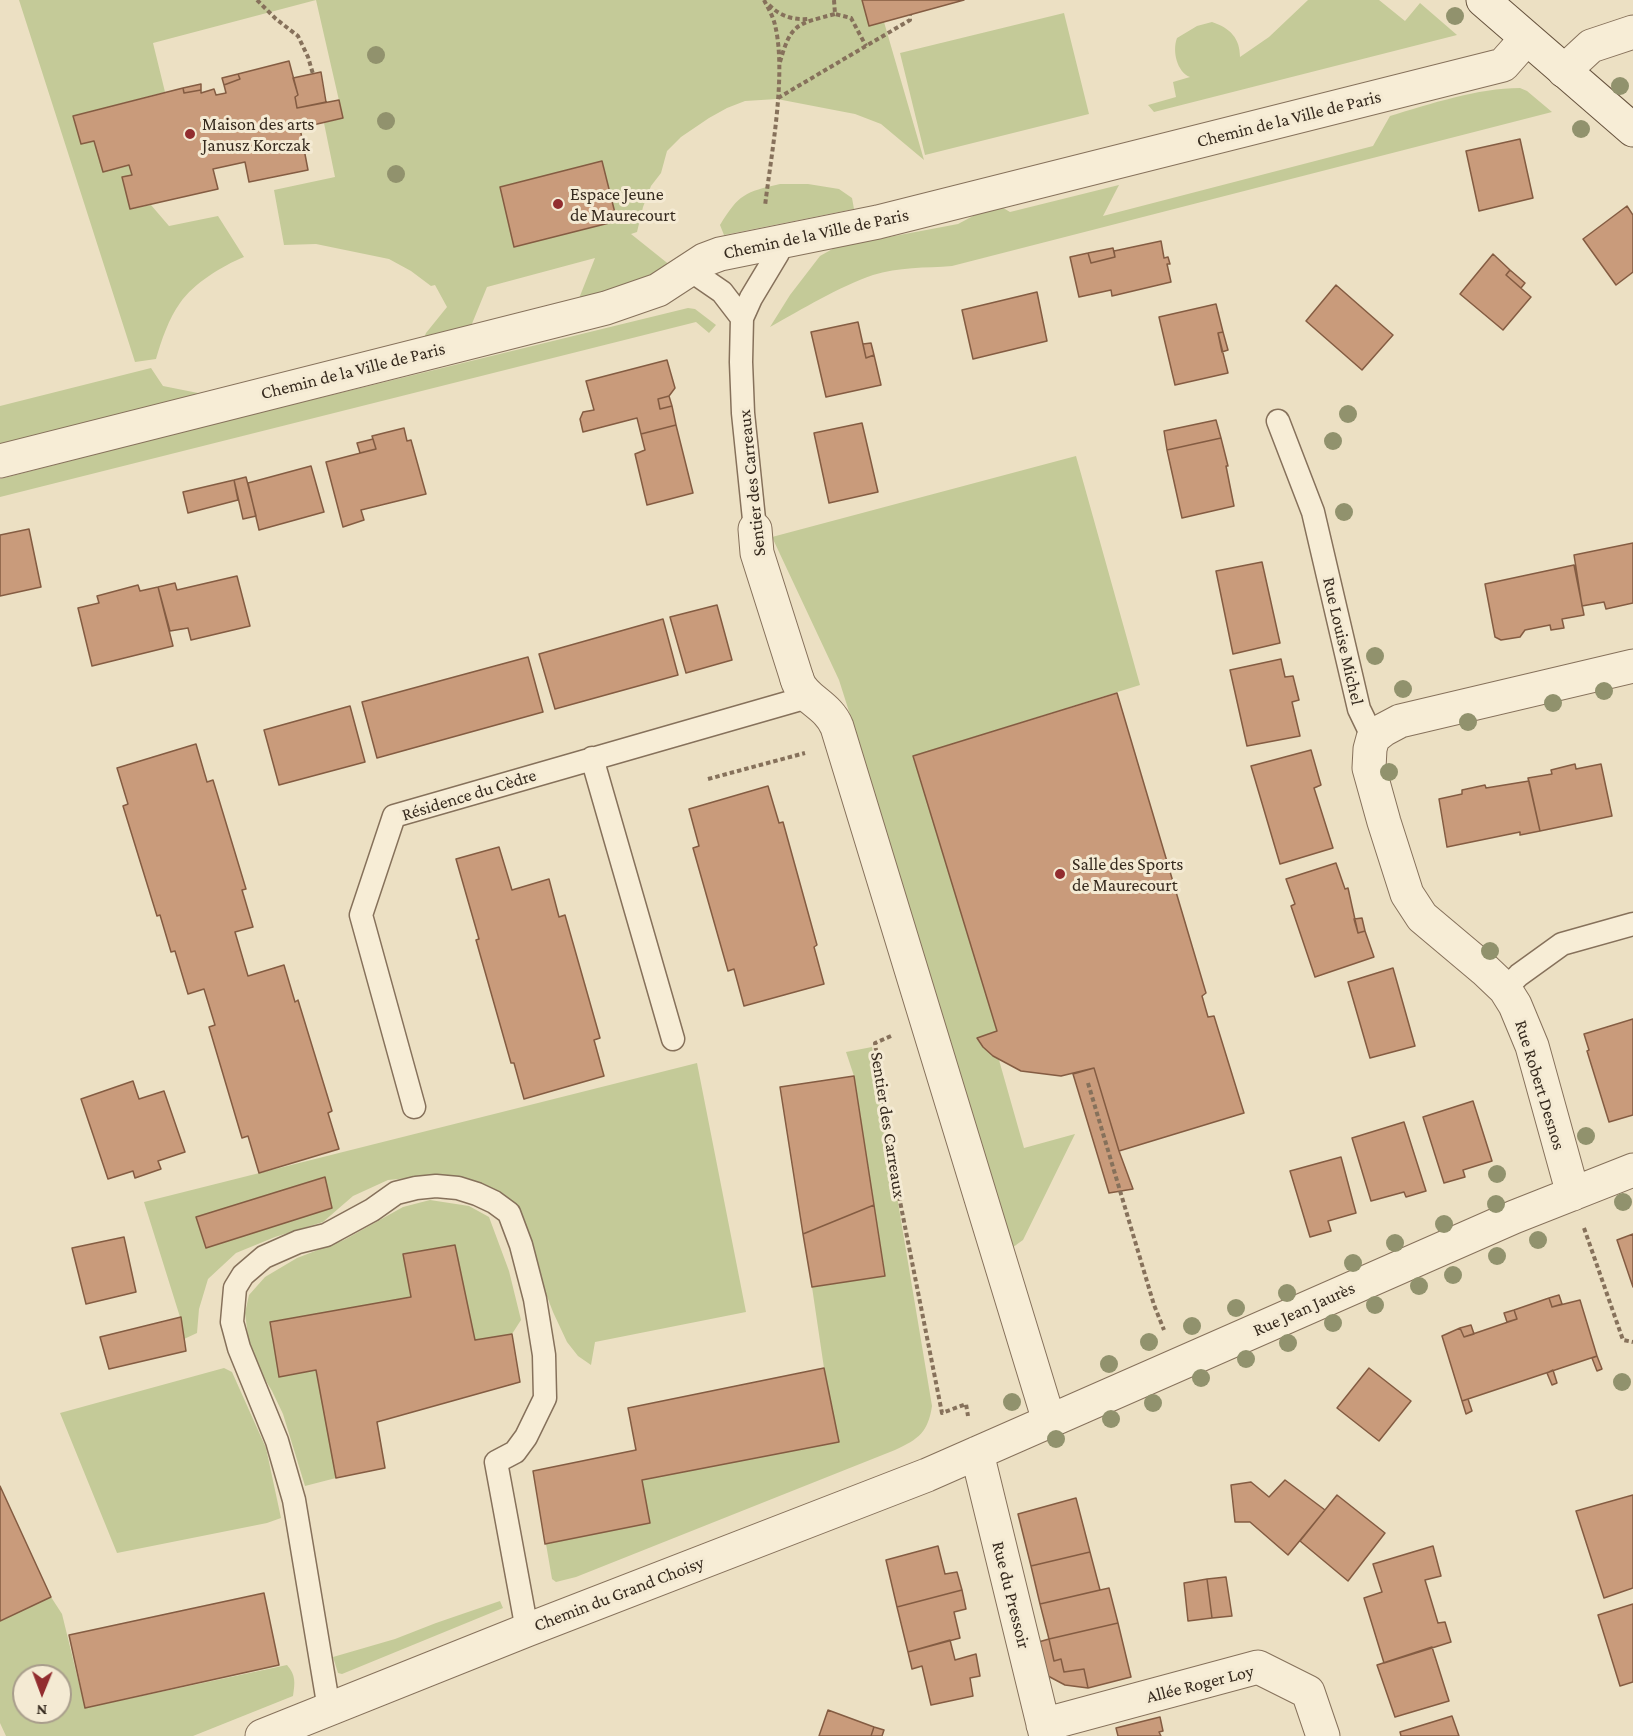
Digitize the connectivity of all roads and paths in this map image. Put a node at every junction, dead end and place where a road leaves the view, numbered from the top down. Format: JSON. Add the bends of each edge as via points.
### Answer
{"nodes":[{"id":1,"x":257,"y":0,"type":"edge"},
{"id":2,"x":834,"y":0,"type":"edge"},
{"id":3,"x":1483,"y":0,"type":"edge"},
{"id":4,"x":764,"y":1,"type":"edge"},
{"id":5,"x":835,"y":14,"type":"junction"},
{"id":6,"x":910,"y":15,"type":"dead end"},
{"id":7,"x":815,"y":19,"type":"junction"},
{"id":8,"x":1633,"y":33,"type":"edge"},
{"id":9,"x":1526,"y":39,"type":"junction"},
{"id":10,"x":866,"y":46,"type":"junction"},
{"id":11,"x":778,"y":66,"type":"junction"},
{"id":12,"x":1564,"y":71,"type":"junction"},
{"id":13,"x":313,"y":74,"type":"dead end"},
{"id":14,"x":777,"y":99,"type":"junction"},
{"id":15,"x":1633,"y":130,"type":"edge"},
{"id":16,"x":768,"y":244,"type":"junction"},
{"id":17,"x":690,"y":270,"type":"junction"},
{"id":18,"x":742,"y":318,"type":"junction"},
{"id":19,"x":1278,"y":421,"type":"dead end"},
{"id":20,"x":0,"y":461,"type":"edge"},
{"id":21,"x":756,"y":529,"type":"joint"},
{"id":22,"x":1633,"y":666,"type":"edge"},
{"id":23,"x":803,"y":693,"type":"junction"},
{"id":24,"x":1373,"y":738,"type":"junction"},
{"id":25,"x":592,"y":759,"type":"junction"},
{"id":26,"x":708,"y":779,"type":"dead end"},
{"id":27,"x":1633,"y":924,"type":"edge"},
{"id":28,"x":1505,"y":989,"type":"junction"},
{"id":29,"x":897,"y":1034,"type":"dead end"},
{"id":30,"x":673,"y":1039,"type":"dead end"},
{"id":31,"x":1088,"y":1083,"type":"dead end"},
{"id":32,"x":414,"y":1107,"type":"dead end"},
{"id":33,"x":1633,"y":1170,"type":"edge"},
{"id":34,"x":1573,"y":1194,"type":"junction"},
{"id":35,"x":1633,"y":1342,"type":"edge"},
{"id":36,"x":1177,"y":1365,"type":"junction"},
{"id":37,"x":1049,"y":1421,"type":"junction"},
{"id":38,"x":977,"y":1453,"type":"junction"},
{"id":39,"x":527,"y":1630,"type":"junction"},
{"id":40,"x":329,"y":1709,"type":"junction"},
{"id":41,"x":1045,"y":1730,"type":"edge"},
{"id":42,"x":261,"y":1736,"type":"edge"},
{"id":43,"x":1323,"y":1736,"type":"edge"}],
"edges":[{"from":1,"to":13,"type":"path","via":[[298,36]]},
{"from":2,"to":5,"type":"path"},
{"from":3,"to":9,"type":"street"},
{"from":4,"to":7,"type":"path","via":[[789,18]]},
{"from":4,"to":11,"type":"path","via":[[775,24]]},
{"from":5,"to":7,"type":"path"},
{"from":5,"to":10,"type":"path","via":[[851,18]]},
{"from":6,"to":10,"type":"path","via":[[910,20]]},
{"from":7,"to":11,"type":"path","via":[[796,27],[788,36]]},
{"from":8,"to":12,"type":"street","via":[[1591,46]]},
{"from":9,"to":12,"type":"street"},
{"from":9,"to":16,"type":"street","name":"Chemin de la Ville de Paris","via":[[1503,65],[871,223]]},
{"from":10,"to":14,"type":"path"},
{"from":11,"to":14,"type":"path"},
{"from":12,"to":15,"type":"street"},
{"from":14,"to":16,"type":"path"},
{"from":16,"to":17,"type":"street","name":"Chemin de la Ville de Paris","via":[[720,254]]},
{"from":16,"to":18,"type":"lane","via":[[778,253]]},
{"from":17,"to":18,"type":"lane","via":[[722,292]]},
{"from":17,"to":20,"type":"street","name":"Chemin de la Ville de Paris","via":[[658,290],[606,308]]},
{"from":18,"to":21,"type":"lane","name":"Sentier des Carreaux","via":[[743,413]]},
{"from":19,"to":24,"type":"lane","name":"Rue Louise Michel","via":[[1313,512],[1359,709]]},
{"from":21,"to":23,"type":"street","name":"Sentier des Carreaux","via":[[757,554]]},
{"from":22,"to":24,"type":"street","via":[[1400,721]]},
{"from":23,"to":25,"type":"lane","name":"Résidence du Cèdre"},
{"from":23,"to":26,"type":"path","via":[[814,750]]},
{"from":23,"to":37,"type":"street","name":"Sentier des Carreaux","via":[[825,708],[837,727]]},
{"from":24,"to":28,"type":"street","name":"Rue Robert Desnos","via":[[1369,768],[1407,894],[1422,917]]},
{"from":25,"to":30,"type":"lane"},
{"from":25,"to":32,"type":"lane","name":"Résidence du Cèdre","via":[[394,816],[361,915]]},
{"from":27,"to":28,"type":"lane","via":[[1562,944]]},
{"from":28,"to":34,"type":"street","name":"Rue Robert Desnos","via":[[1532,1046]]},
{"from":29,"to":38,"type":"path","name":"Sentier des Carreaux","via":[[875,1042],[891,1156],[942,1413],[966,1404]]},
{"from":31,"to":36,"type":"path","via":[[1154,1305]]},
{"from":33,"to":34,"type":"street","name":"Rue Jean Jaurès"},
{"from":34,"to":35,"type":"path","via":[[1623,1340]]},
{"from":34,"to":36,"type":"street","name":"Rue Jean Jaurès"},
{"from":36,"to":37,"type":"street","name":"Rue Jean Jaurès"},
{"from":37,"to":38,"type":"street","name":"Rue Jean Jaurès"},
{"from":38,"to":39,"type":"street","name":"Chemin du Grand Choisy"},
{"from":38,"to":41,"type":"street","name":"Rue du Pressoir"},
{"from":39,"to":40,"type":"street","name":"Chemin du Grand Choisy"},
{"from":39,"to":40,"type":"lane","via":[[496,1462],[515,1452],[545,1398],[544,1355],[521,1245],[509,1213],[477,1194],[436,1186],[396,1193],[326,1235],[297,1242],[264,1257],[243,1275],[235,1288],[232,1322],[239,1348],[277,1441],[294,1500]]},
{"from":40,"to":42,"type":"street","name":"Chemin du Grand Choisy"},
{"from":41,"to":43,"type":"street","name":"Allée Roger Loy","via":[[1258,1667],[1308,1692]]}]}
